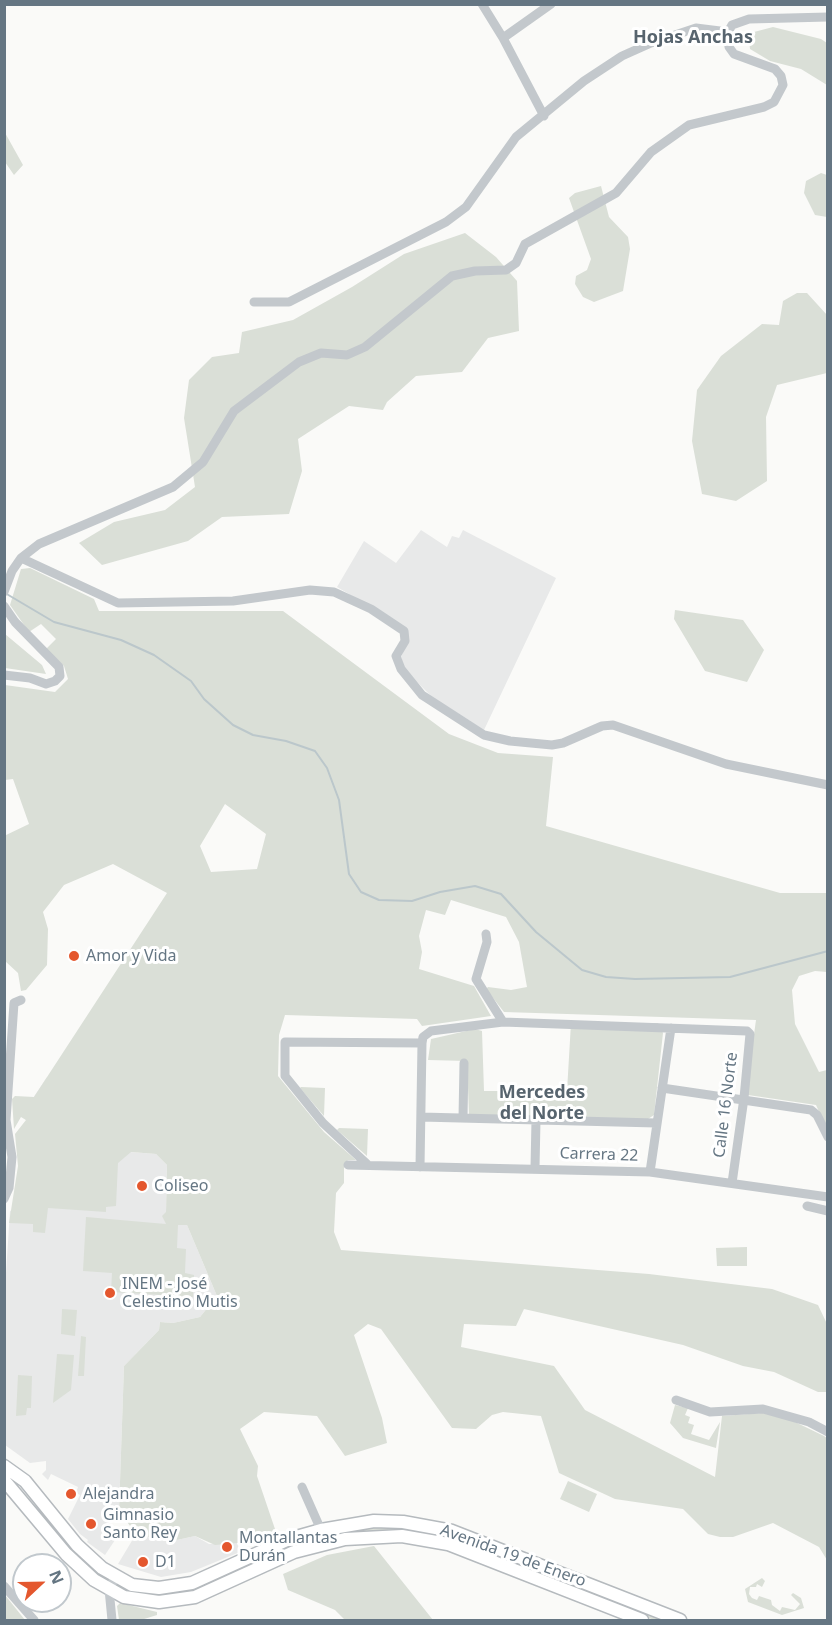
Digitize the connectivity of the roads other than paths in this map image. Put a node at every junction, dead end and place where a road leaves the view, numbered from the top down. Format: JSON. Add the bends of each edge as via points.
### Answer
{"nodes":[{"id":1,"x":482,"y":4,"type":"edge"},
{"id":2,"x":551,"y":4,"type":"edge"},
{"id":3,"x":828,"y":17,"type":"edge"},
{"id":4,"x":728,"y":32,"type":"junction"},
{"id":5,"x":503,"y":38,"type":"junction"},
{"id":6,"x":544,"y":116,"type":"junction"},
{"id":7,"x":254,"y":302,"type":"dead end"},
{"id":8,"x":21,"y":558,"type":"junction"},
{"id":9,"x":4,"y":592,"type":"edge"},
{"id":10,"x":4,"y":606,"type":"edge"},
{"id":11,"x":4,"y":675,"type":"edge"},
{"id":12,"x":828,"y":785,"type":"edge"},
{"id":13,"x":486,"y":934,"type":"dead end"},
{"id":14,"x":21,"y":1000,"type":"dead end"},
{"id":15,"x":503,"y":1022,"type":"junction"},
{"id":16,"x":671,"y":1028,"type":"junction"},
{"id":17,"x":422,"y":1043,"type":"junction"},
{"id":18,"x":7,"y":1046,"type":"edge"},
{"id":19,"x":464,"y":1063,"type":"dead end"},
{"id":20,"x":662,"y":1088,"type":"junction"},
{"id":21,"x":744,"y":1098,"type":"junction"},
{"id":22,"x":421,"y":1117,"type":"junction"},
{"id":23,"x":463,"y":1118,"type":"junction"},
{"id":24,"x":536,"y":1120,"type":"junction"},
{"id":25,"x":656,"y":1123,"type":"junction"},
{"id":26,"x":828,"y":1137,"type":"edge"},
{"id":27,"x":367,"y":1164,"type":"junction"},
{"id":28,"x":348,"y":1165,"type":"dead end"},
{"id":29,"x":420,"y":1167,"type":"junction"},
{"id":30,"x":535,"y":1168,"type":"junction"},
{"id":31,"x":650,"y":1172,"type":"junction"},
{"id":32,"x":732,"y":1183,"type":"junction"},
{"id":33,"x":828,"y":1197,"type":"edge"},
{"id":34,"x":4,"y":1199,"type":"edge"},
{"id":35,"x":807,"y":1206,"type":"dead end"},
{"id":36,"x":828,"y":1211,"type":"edge"},
{"id":37,"x":676,"y":1400,"type":"dead end"},
{"id":38,"x":828,"y":1432,"type":"edge"},
{"id":39,"x":4,"y":1455,"type":"edge"},
{"id":40,"x":4,"y":1466,"type":"edge"},
{"id":41,"x":4,"y":1480,"type":"edge"},
{"id":42,"x":25,"y":1481,"type":"junction"},
{"id":43,"x":302,"y":1487,"type":"dead end"},
{"id":44,"x":321,"y":1530,"type":"junction"},
{"id":45,"x":116,"y":1576,"type":"junction"},
{"id":46,"x":4,"y":1586,"type":"edge"},
{"id":47,"x":109,"y":1589,"type":"junction"},
{"id":48,"x":34,"y":1620,"type":"edge"},
{"id":49,"x":112,"y":1620,"type":"edge"},
{"id":50,"x":642,"y":1620,"type":"edge"},
{"id":51,"x":680,"y":1620,"type":"edge"}],
"edges":[{"from":1,"to":5,"type":"street"},
{"from":2,"to":5,"type":"street"},
{"from":3,"to":4,"type":"street","via":[[749,19],[732,25]]},
{"from":4,"to":6,"type":"street","via":[[696,28],[622,56],[584,81]]},
{"from":4,"to":8,"type":"street","via":[[734,54],[775,69],[781,76],[783,85],[774,102],[689,125],[651,152],[616,193],[525,244],[516,263],[506,270],[452,276],[366,347],[346,355],[321,353],[298,362],[234,411],[203,462],[173,487],[39,544]]},
{"from":5,"to":6,"type":"street"},
{"from":6,"to":7,"type":"street","via":[[516,137],[466,207],[446,222],[289,302]]},
{"from":8,"to":9,"type":"street"},
{"from":8,"to":12,"type":"street","via":[[118,603],[233,601],[310,590],[334,592],[395,623],[405,637],[396,656],[401,669],[422,695],[484,735],[552,744],[613,725],[726,764]]},
{"from":10,"to":11,"type":"street","via":[[59,667],[60,676],[46,684]]},
{"from":13,"to":15,"type":"street","via":[[476,979]]},
{"from":14,"to":18,"type":"street","via":[[14,1003]]},
{"from":15,"to":16,"type":"street"},
{"from":15,"to":17,"type":"street","via":[[431,1031]]},
{"from":16,"to":20,"type":"street"},
{"from":16,"to":21,"type":"street","name":"Calle 16 Norte","via":[[747,1031],[750,1034]]},
{"from":17,"to":22,"type":"street"},
{"from":17,"to":27,"type":"street","via":[[284,1044],[283,1070],[290,1084],[323,1123]]},
{"from":18,"to":34,"type":"street","via":[[6,1120],[12,1157]]},
{"from":19,"to":23,"type":"street"},
{"from":20,"to":21,"type":"street"},
{"from":20,"to":25,"type":"street"},
{"from":21,"to":26,"type":"street","via":[[811,1110]]},
{"from":21,"to":32,"type":"street","name":"Calle 16 Norte"},
{"from":22,"to":23,"type":"street"},
{"from":22,"to":29,"type":"street"},
{"from":23,"to":24,"type":"street"},
{"from":24,"to":25,"type":"street"},
{"from":24,"to":30,"type":"street"},
{"from":25,"to":31,"type":"street"},
{"from":27,"to":28,"type":"street","name":"Carrera 22"},
{"from":27,"to":29,"type":"street","name":"Carrera 22"},
{"from":29,"to":30,"type":"street","name":"Carrera 22"},
{"from":30,"to":31,"type":"street","name":"Carrera 22"},
{"from":31,"to":32,"type":"street","name":"Carrera 22"},
{"from":32,"to":33,"type":"street","name":"Carrera 22"},
{"from":35,"to":36,"type":"street"},
{"from":37,"to":38,"type":"street","via":[[710,1412],[774,1411]]},
{"from":39,"to":42,"type":"main road"},
{"from":40,"to":42,"type":"main road","name":"Avenida 19 de Enero"},
{"from":41,"to":47,"type":"main road","name":"Avenida 19 de Enero","via":[[66,1554]]},
{"from":42,"to":45,"type":"main road","name":"Avenida 19 de Enero","via":[[77,1545]]},
{"from":43,"to":44,"type":"street"},
{"from":44,"to":45,"type":"main road","name":"Avenida 19 de Enero","via":[[289,1539],[192,1583],[144,1587]]},
{"from":44,"to":51,"type":"main road","name":"Avenida 19 de Enero","via":[[374,1521],[438,1527]]},
{"from":45,"to":47,"type":"street"},
{"from":46,"to":48,"type":"street"},
{"from":47,"to":49,"type":"street"},
{"from":47,"to":50,"type":"main road","name":"Avenida 19 de Enero","via":[[124,1597],[159,1602],[195,1597],[294,1552],[345,1539],[402,1536],[448,1544]]}]}
